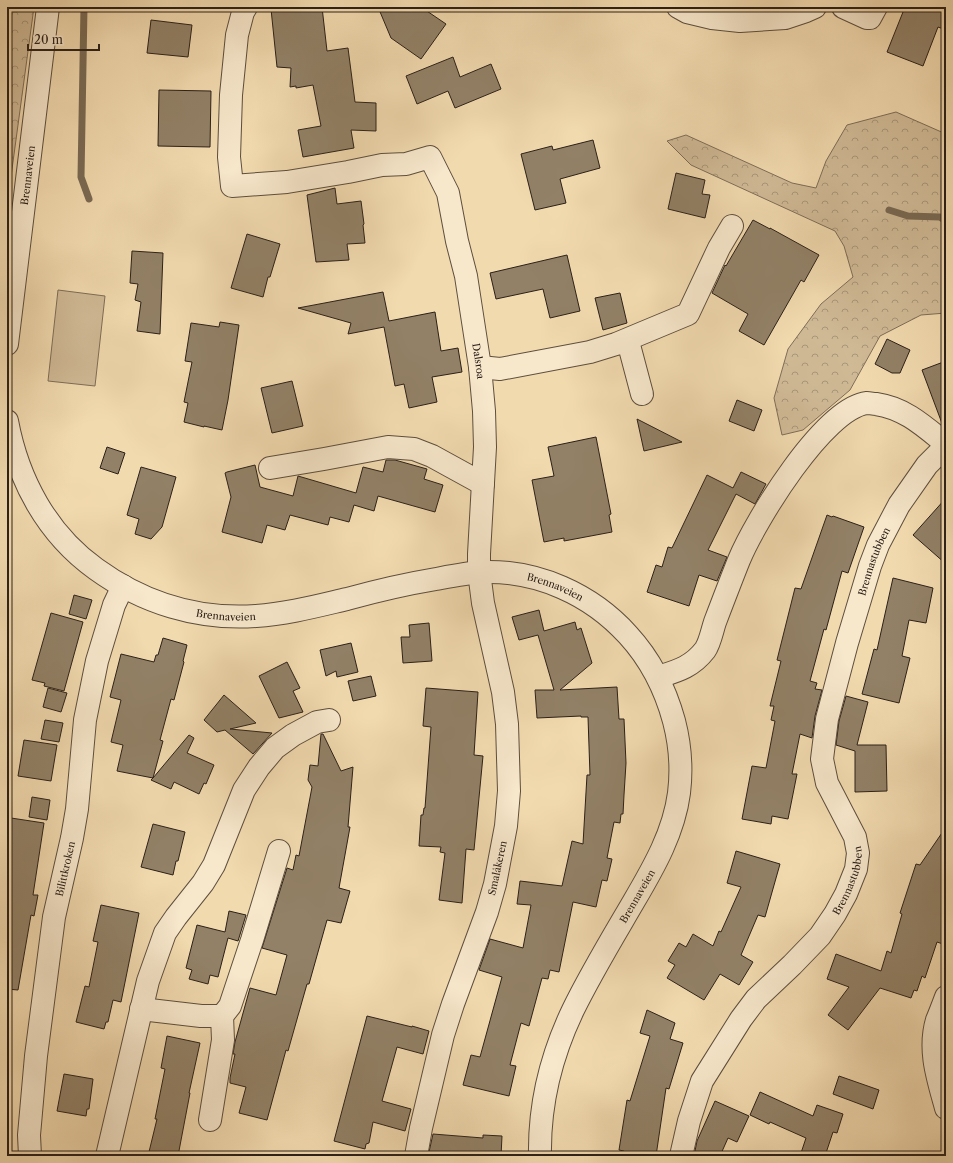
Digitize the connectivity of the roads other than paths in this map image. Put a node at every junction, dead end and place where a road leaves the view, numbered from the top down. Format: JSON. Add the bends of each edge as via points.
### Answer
{"nodes":[{"id":1,"x":48,"y":7,"type":"edge"},
{"id":2,"x":246,"y":7,"type":"edge"},
{"id":3,"x":678,"y":7,"type":"edge"},
{"id":4,"x":815,"y":7,"type":"edge"},
{"id":5,"x":843,"y":7,"type":"edge"},
{"id":6,"x":876,"y":7,"type":"edge"},
{"id":7,"x":732,"y":226,"type":"dead end"},
{"id":8,"x":7,"y":344,"type":"edge"},
{"id":9,"x":630,"y":345,"type":"dead end"},
{"id":10,"x":480,"y":367,"type":"junction"},
{"id":11,"x":642,"y":394,"type":"dead end"},
{"id":12,"x":7,"y":421,"type":"edge"},
{"id":13,"x":946,"y":445,"type":"edge"},
{"id":14,"x":270,"y":468,"type":"dead end"},
{"id":15,"x":483,"y":484,"type":"junction"},
{"id":16,"x":479,"y":572,"type":"junction"},
{"id":17,"x":123,"y":586,"type":"junction"},
{"id":18,"x":658,"y":677,"type":"junction"},
{"id":19,"x":329,"y":720,"type":"dead end"},
{"id":20,"x":279,"y":851,"type":"dead end"},
{"id":21,"x":946,"y":997,"type":"edge"},
{"id":22,"x":141,"y":1009,"type":"junction"},
{"id":23,"x":222,"y":1016,"type":"junction"},
{"id":24,"x":946,"y":1108,"type":"edge"},
{"id":25,"x":210,"y":1120,"type":"dead end"},
{"id":26,"x":30,"y":1156,"type":"edge"},
{"id":27,"x":107,"y":1156,"type":"edge"},
{"id":28,"x":416,"y":1156,"type":"edge"},
{"id":29,"x":540,"y":1156,"type":"edge"},
{"id":30,"x":681,"y":1156,"type":"edge"}],
"edges":[{"from":1,"to":8,"type":"street","name":"Brennaveien"},
{"from":2,"to":10,"type":"street","name":"Dalsroa","via":[[237,35],[231,95],[229,157],[232,186],[287,182],[382,165],[406,164],[430,157],[448,193],[466,276]]},
{"from":3,"to":4,"type":"street","via":[[712,18],[740,21],[785,18]]},
{"from":5,"to":6,"type":"street","via":[[867,18],[870,18]]},
{"from":7,"to":10,"type":"street","via":[[688,314],[590,352],[500,368]]},
{"from":9,"to":11,"type":"street"},
{"from":10,"to":15,"type":"street","name":"Dalsroa","via":[[485,447]]},
{"from":12,"to":17,"type":"street","name":"Brennaveien","via":[[20,470],[46,520],[74,552],[105,576]]},
{"from":13,"to":18,"type":"street","name":"Brennastubben","via":[[903,412],[886,405],[867,403],[852,408],[836,420],[817,439],[779,487],[751,534],[739,559],[706,649],[689,665]]},
{"from":13,"to":30,"type":"street","name":"Brennastubben","via":[[927,465],[899,505],[878,545],[847,643],[827,719],[822,759],[827,783],[854,837],[858,853],[856,869],[846,894],[820,936],[756,999],[702,1082]]},
{"from":14,"to":15,"type":"street","via":[[388,447],[414,449],[432,456]]},
{"from":15,"to":16,"type":"street","name":"Dalsroa"},
{"from":16,"to":17,"type":"street","name":"Brennaveien","via":[[399,586],[278,614],[256,616],[216,616],[176,609],[157,603]]},
{"from":16,"to":18,"type":"street","name":"Brennaveien","via":[[540,579],[585,599],[599,608],[626,633]]},
{"from":16,"to":28,"type":"street","name":"Smalåkeren","via":[[508,724],[509,791],[506,826],[487,912],[443,1035]]},
{"from":17,"to":26,"type":"street","name":"Bilittkroken","via":[[114,605],[96,661],[86,720],[77,809],[54,918],[36,1056],[29,1134]]},
{"from":18,"to":29,"type":"street","name":"Brennaveien","via":[[665,692],[678,741],[680,776],[677,805],[661,853],[583,990],[564,1031],[550,1070],[542,1108]]},
{"from":19,"to":22,"type":"street","via":[[317,722],[275,748],[244,790],[214,865],[166,933],[148,981]]},
{"from":20,"to":23,"type":"street","via":[[230,1006]]},
{"from":21,"to":24,"type":"street","via":[[937,1021],[933,1047],[935,1069]]},
{"from":22,"to":23,"type":"street"},
{"from":22,"to":27,"type":"street"},
{"from":23,"to":25,"type":"street","via":[[223,1040]]}]}
